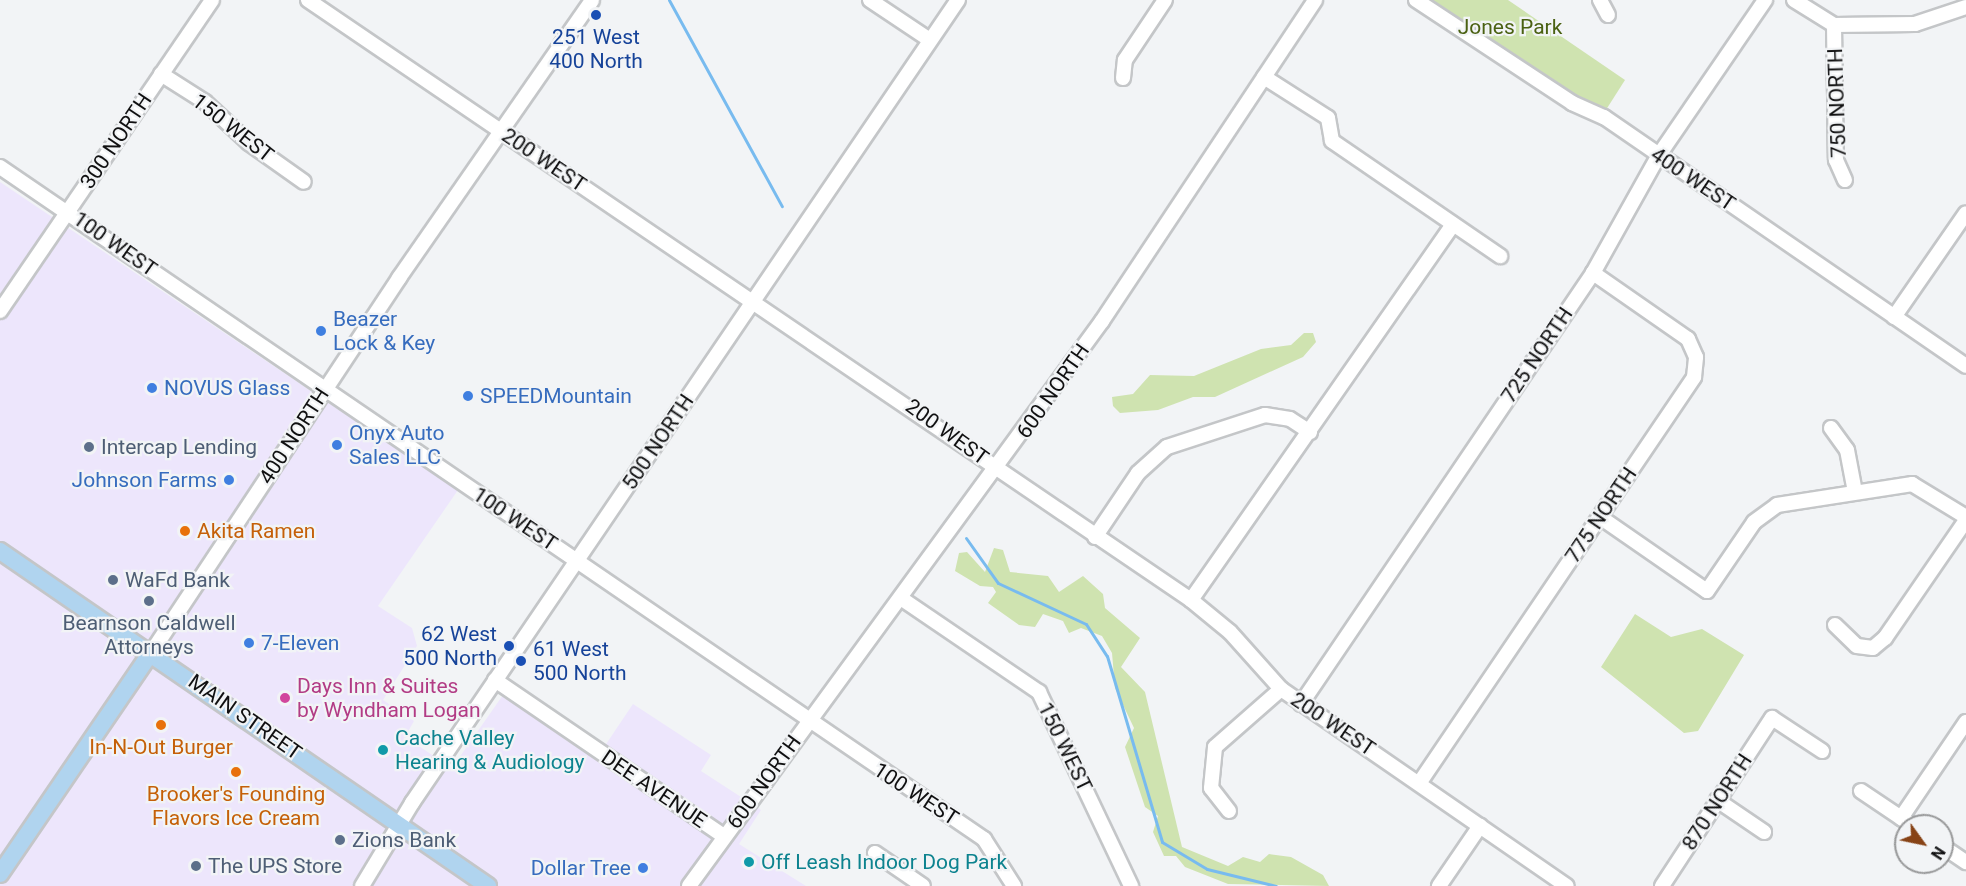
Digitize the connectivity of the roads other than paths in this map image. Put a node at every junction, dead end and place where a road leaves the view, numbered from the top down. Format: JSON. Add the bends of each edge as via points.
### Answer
{"nodes":[{"id":1,"x":212,"y":0,"type":"edge"},
{"id":2,"x":309,"y":0,"type":"edge"},
{"id":3,"x":592,"y":0,"type":"edge"},
{"id":4,"x":870,"y":0,"type":"edge"},
{"id":5,"x":957,"y":0,"type":"edge"},
{"id":6,"x":1165,"y":0,"type":"edge"},
{"id":7,"x":1315,"y":0,"type":"edge"},
{"id":8,"x":1416,"y":0,"type":"edge"},
{"id":9,"x":1600,"y":0,"type":"edge"},
{"id":10,"x":1765,"y":0,"type":"edge"},
{"id":11,"x":1794,"y":0,"type":"edge"},
{"id":12,"x":1966,"y":7,"type":"edge"},
{"id":13,"x":1608,"y":15,"type":"dead end"},
{"id":14,"x":1834,"y":25,"type":"junction"},
{"id":15,"x":930,"y":40,"type":"junction"},
{"id":16,"x":161,"y":75,"type":"junction"},
{"id":17,"x":1264,"y":77,"type":"junction"},
{"id":18,"x":1123,"y":78,"type":"dead end"},
{"id":19,"x":502,"y":131,"type":"junction"},
{"id":20,"x":1659,"y":155,"type":"junction"},
{"id":21,"x":0,"y":167,"type":"edge"},
{"id":22,"x":1845,"y":180,"type":"dead end"},
{"id":23,"x":304,"y":182,"type":"dead end"},
{"id":24,"x":68,"y":212,"type":"junction"},
{"id":25,"x":1965,"y":218,"type":"edge"},
{"id":26,"x":1453,"y":224,"type":"junction"},
{"id":27,"x":1500,"y":256,"type":"dead end"},
{"id":28,"x":1593,"y":273,"type":"junction"},
{"id":29,"x":754,"y":300,"type":"junction"},
{"id":30,"x":0,"y":311,"type":"edge"},
{"id":31,"x":1894,"y":317,"type":"junction"},
{"id":32,"x":1966,"y":366,"type":"edge"},
{"id":33,"x":325,"y":389,"type":"junction"},
{"id":34,"x":1831,"y":428,"type":"dead end"},
{"id":35,"x":1310,"y":432,"type":"junction"},
{"id":36,"x":997,"y":470,"type":"junction"},
{"id":37,"x":1855,"y":492,"type":"junction"},
{"id":38,"x":1600,"y":518,"type":"junction"},
{"id":39,"x":1966,"y":518,"type":"edge"},
{"id":40,"x":1095,"y":537,"type":"junction"},
{"id":41,"x":0,"y":550,"type":"edge"},
{"id":42,"x":576,"y":561,"type":"junction"},
{"id":43,"x":902,"y":598,"type":"junction"},
{"id":44,"x":1191,"y":600,"type":"junction"},
{"id":45,"x":1835,"y":625,"type":"dead end"},
{"id":46,"x":152,"y":653,"type":"junction"},
{"id":47,"x":495,"y":680,"type":"junction"},
{"id":48,"x":1281,"y":689,"type":"junction"},
{"id":49,"x":1301,"y":704,"type":"junction"},
{"id":50,"x":807,"y":723,"type":"junction"},
{"id":51,"x":1964,"y":728,"type":"edge"},
{"id":52,"x":1822,"y":751,"type":"dead end"},
{"id":53,"x":1420,"y":782,"type":"junction"},
{"id":54,"x":1861,"y":791,"type":"dead end"},
{"id":55,"x":1717,"y":800,"type":"junction"},
{"id":56,"x":1229,"y":812,"type":"dead end"},
{"id":57,"x":1895,"y":814,"type":"edge"},
{"id":58,"x":1904,"y":814,"type":"edge"},
{"id":59,"x":400,"y":826,"type":"junction"},
{"id":60,"x":1480,"y":826,"type":"junction"},
{"id":61,"x":1764,"y":832,"type":"dead end"},
{"id":62,"x":724,"y":836,"type":"junction"},
{"id":63,"x":875,"y":853,"type":"dead end"},
{"id":64,"x":0,"y":874,"type":"edge"},
{"id":65,"x":362,"y":886,"type":"edge"},
{"id":66,"x":488,"y":886,"type":"edge"},
{"id":67,"x":690,"y":886,"type":"edge"},
{"id":68,"x":923,"y":886,"type":"edge"},
{"id":69,"x":1014,"y":886,"type":"edge"},
{"id":70,"x":1131,"y":886,"type":"edge"},
{"id":71,"x":1439,"y":886,"type":"edge"},
{"id":72,"x":1567,"y":886,"type":"edge"},
{"id":73,"x":1662,"y":886,"type":"edge"}],
"edges":[{"from":1,"to":16,"type":"street","name":"300 NORTH"},
{"from":2,"to":19,"type":"street","name":"200 WEST"},
{"from":3,"to":19,"type":"street","name":"400 NORTH"},
{"from":4,"to":15,"type":"street"},
{"from":5,"to":15,"type":"street","name":"500 NORTH"},
{"from":6,"to":18,"type":"street","via":[[1125,60]]},
{"from":7,"to":17,"type":"street","name":"600 NORTH"},
{"from":8,"to":20,"type":"street","name":"400 WEST"},
{"from":9,"to":13,"type":"street"},
{"from":10,"to":20,"type":"street","name":"725 NORTH"},
{"from":11,"to":14,"type":"street"},
{"from":12,"to":14,"type":"street","via":[[1915,24]]},
{"from":14,"to":22,"type":"street","name":"750 NORTH","via":[[1836,160]]},
{"from":15,"to":29,"type":"street","name":"500 NORTH"},
{"from":16,"to":23,"type":"street","name":"150 WEST","via":[[205,102],[249,143]]},
{"from":16,"to":24,"type":"street","name":"300 NORTH"},
{"from":17,"to":26,"type":"street","via":[[1328,118],[1332,141]]},
{"from":17,"to":36,"type":"street","name":"600 NORTH"},
{"from":19,"to":29,"type":"street","name":"200 WEST"},
{"from":19,"to":33,"type":"street","name":"400 NORTH"},
{"from":20,"to":28,"type":"street","name":"725 NORTH"},
{"from":20,"to":31,"type":"street","name":"400 WEST"},
{"from":21,"to":24,"type":"street","name":"100 WEST"},
{"from":24,"to":30,"type":"street","name":"300 NORTH"},
{"from":24,"to":33,"type":"street","name":"100 WEST"},
{"from":25,"to":31,"type":"street"},
{"from":26,"to":27,"type":"street"},
{"from":26,"to":35,"type":"street"},
{"from":28,"to":38,"type":"street","name":"775 NORTH","via":[[1688,339],[1696,357],[1694,377]]},
{"from":28,"to":49,"type":"street","name":"725 NORTH"},
{"from":29,"to":36,"type":"street","name":"200 WEST"},
{"from":29,"to":42,"type":"street","name":"500 NORTH"},
{"from":31,"to":32,"type":"street","name":"400 WEST"},
{"from":33,"to":42,"type":"street","name":"100 WEST"},
{"from":33,"to":46,"type":"street","name":"400 NORTH"},
{"from":34,"to":37,"type":"street","via":[[1847,450]]},
{"from":35,"to":40,"type":"street","via":[[1290,419],[1265,415],[1167,447],[1138,473]]},
{"from":35,"to":44,"type":"street"},
{"from":36,"to":40,"type":"street","name":"200 WEST"},
{"from":36,"to":43,"type":"street","name":"600 NORTH"},
{"from":37,"to":38,"type":"street","via":[[1765,512],[1707,591]]},
{"from":37,"to":39,"type":"street","via":[[1912,484]]},
{"from":38,"to":53,"type":"street","name":"775 NORTH"},
{"from":39,"to":45,"type":"street","via":[[1885,638],[1873,648],[1857,646]]},
{"from":40,"to":44,"type":"street","name":"200 WEST"},
{"from":41,"to":46,"type":"main road","name":"MAIN STREET"},
{"from":42,"to":47,"type":"street","name":"500 NORTH"},
{"from":42,"to":50,"type":"street","name":"100 WEST"},
{"from":43,"to":50,"type":"street","name":"600 NORTH"},
{"from":43,"to":70,"type":"street","name":"150 WEST","via":[[1039,692]]},
{"from":44,"to":48,"type":"street","name":"200 WEST","via":[[1230,632]]},
{"from":46,"to":59,"type":"main road","name":"MAIN STREET"},
{"from":46,"to":64,"type":"main road","name":"400 NORTH"},
{"from":47,"to":59,"type":"street","name":"500 NORTH"},
{"from":47,"to":62,"type":"street","name":"DEE AVENUE"},
{"from":48,"to":49,"type":"street","name":"200 WEST"},
{"from":48,"to":56,"type":"street","via":[[1215,747],[1210,788]]},
{"from":49,"to":53,"type":"street","name":"200 WEST"},
{"from":50,"to":62,"type":"street","name":"600 NORTH"},
{"from":50,"to":69,"type":"street","name":"100 WEST","via":[[984,839]]},
{"from":51,"to":58,"type":"street"},
{"from":52,"to":55,"type":"street","name":"870 NORTH","via":[[1772,718]]},
{"from":53,"to":60,"type":"street","name":"200 WEST"},
{"from":54,"to":57,"type":"street"},
{"from":55,"to":61,"type":"street"},
{"from":55,"to":73,"type":"street","name":"870 NORTH"},
{"from":59,"to":65,"type":"street","name":"500 NORTH"},
{"from":59,"to":66,"type":"main road","name":"MAIN STREET"},
{"from":60,"to":71,"type":"street"},
{"from":60,"to":72,"type":"street","name":"200 WEST"},
{"from":62,"to":67,"type":"street","name":"600 NORTH"},
{"from":63,"to":68,"type":"street"}]}
